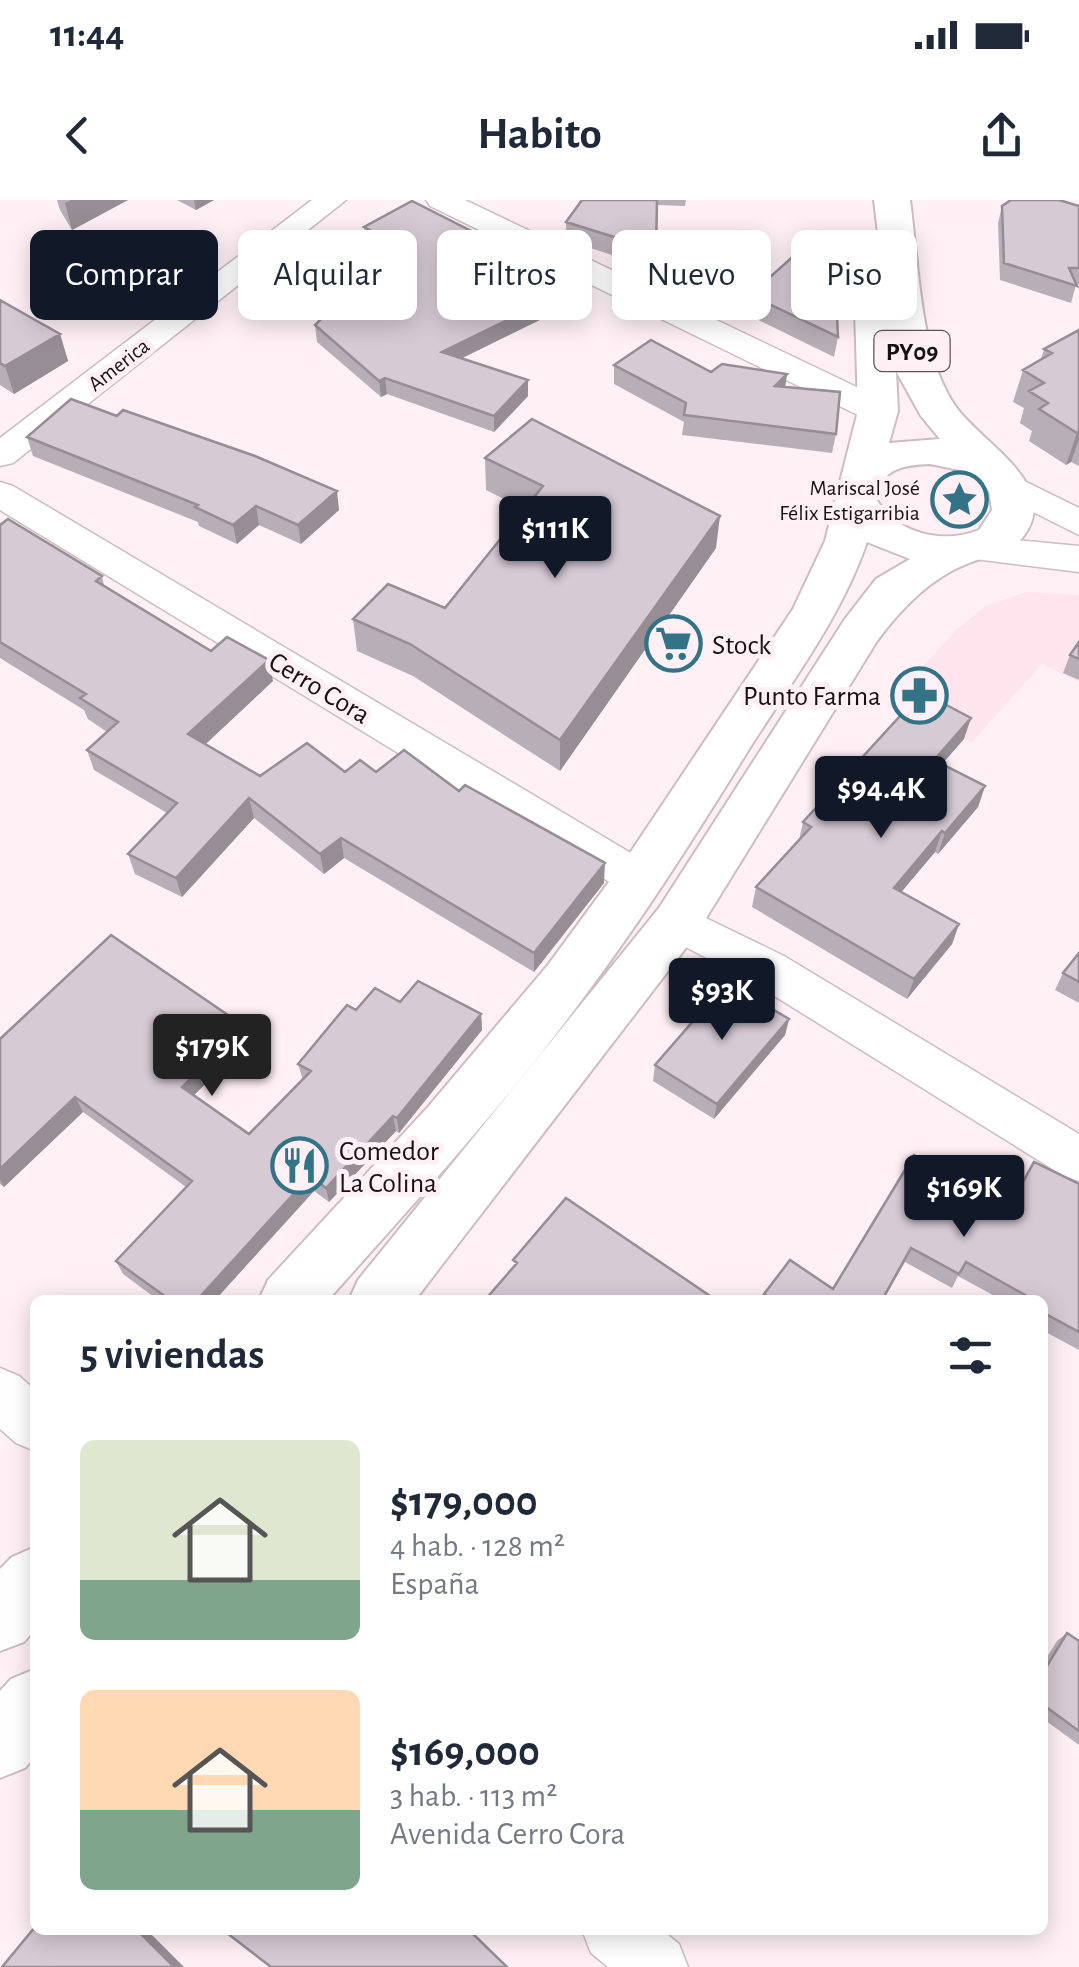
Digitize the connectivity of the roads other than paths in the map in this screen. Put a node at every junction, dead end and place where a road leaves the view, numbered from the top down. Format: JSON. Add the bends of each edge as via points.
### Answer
{"nodes":[{"id":1,"x":331,"y":200,"type":"edge"},
{"id":2,"x":442,"y":200,"type":"edge"},
{"id":3,"x":864,"y":200,"type":"edge"},
{"id":4,"x":892,"y":200,"type":"edge"},
{"id":5,"x":878,"y":411,"type":"junction"},
{"id":6,"x":0,"y":455,"type":"edge"},
{"id":7,"x":1001,"y":479,"type":"junction"},
{"id":8,"x":857,"y":490,"type":"junction"},
{"id":9,"x":0,"y":494,"type":"edge"},
{"id":10,"x":1079,"y":523,"type":"edge"},
{"id":11,"x":965,"y":549,"type":"junction"},
{"id":12,"x":1079,"y":559,"type":"edge"},
{"id":13,"x":641,"y":880,"type":"junction"},
{"id":14,"x":677,"y":922,"type":"junction"},
{"id":15,"x":1079,"y":1160,"type":"edge"},
{"id":16,"x":293,"y":1295,"type":"edge"},
{"id":17,"x":383,"y":1295,"type":"edge"},
{"id":18,"x":0,"y":1394,"type":"edge"},
{"id":19,"x":30,"y":1421,"type":"edge"},
{"id":20,"x":30,"y":1585,"type":"edge"},
{"id":21,"x":0,"y":1618,"type":"edge"},
{"id":22,"x":30,"y":1709,"type":"edge"},
{"id":23,"x":0,"y":1744,"type":"edge"},
{"id":24,"x":620,"y":1935,"type":"edge"},
{"id":25,"x":656,"y":1967,"type":"edge"}],
"edges":[{"from":1,"to":6,"type":"street","name":"America"},
{"from":2,"to":5,"type":"street"},
{"from":3,"to":5,"type":"highway","number":"PY09"},
{"from":4,"to":7,"type":"highway","number":"PY09","via":[[914,368],[941,416]]},
{"from":5,"to":8,"type":"highway","number":"PY09"},
{"from":7,"to":8,"type":"highway","via":[[959,454],[914,450],[878,461]]},
{"from":7,"to":10,"type":"street"},
{"from":7,"to":11,"type":"highway","via":[[1013,499],[1006,529]]},
{"from":8,"to":11,"type":"highway","via":[[864,516],[880,532],[930,550]]},
{"from":8,"to":13,"type":"highway","number":"PY09","via":[[846,541],[812,614]]},
{"from":9,"to":13,"type":"street","name":"Cerro Cora"},
{"from":11,"to":12,"type":"street"},
{"from":11,"to":14,"type":"highway","via":[[892,590],[861,630]]},
{"from":13,"to":16,"type":"highway","number":"PY09","via":[[539,1016]]},
{"from":14,"to":15,"type":"street","via":[[768,970]]},
{"from":14,"to":17,"type":"highway"},
{"from":18,"to":19,"type":"street"},
{"from":20,"to":21,"type":"highway"},
{"from":22,"to":23,"type":"highway"},
{"from":24,"to":25,"type":"street"}]}
